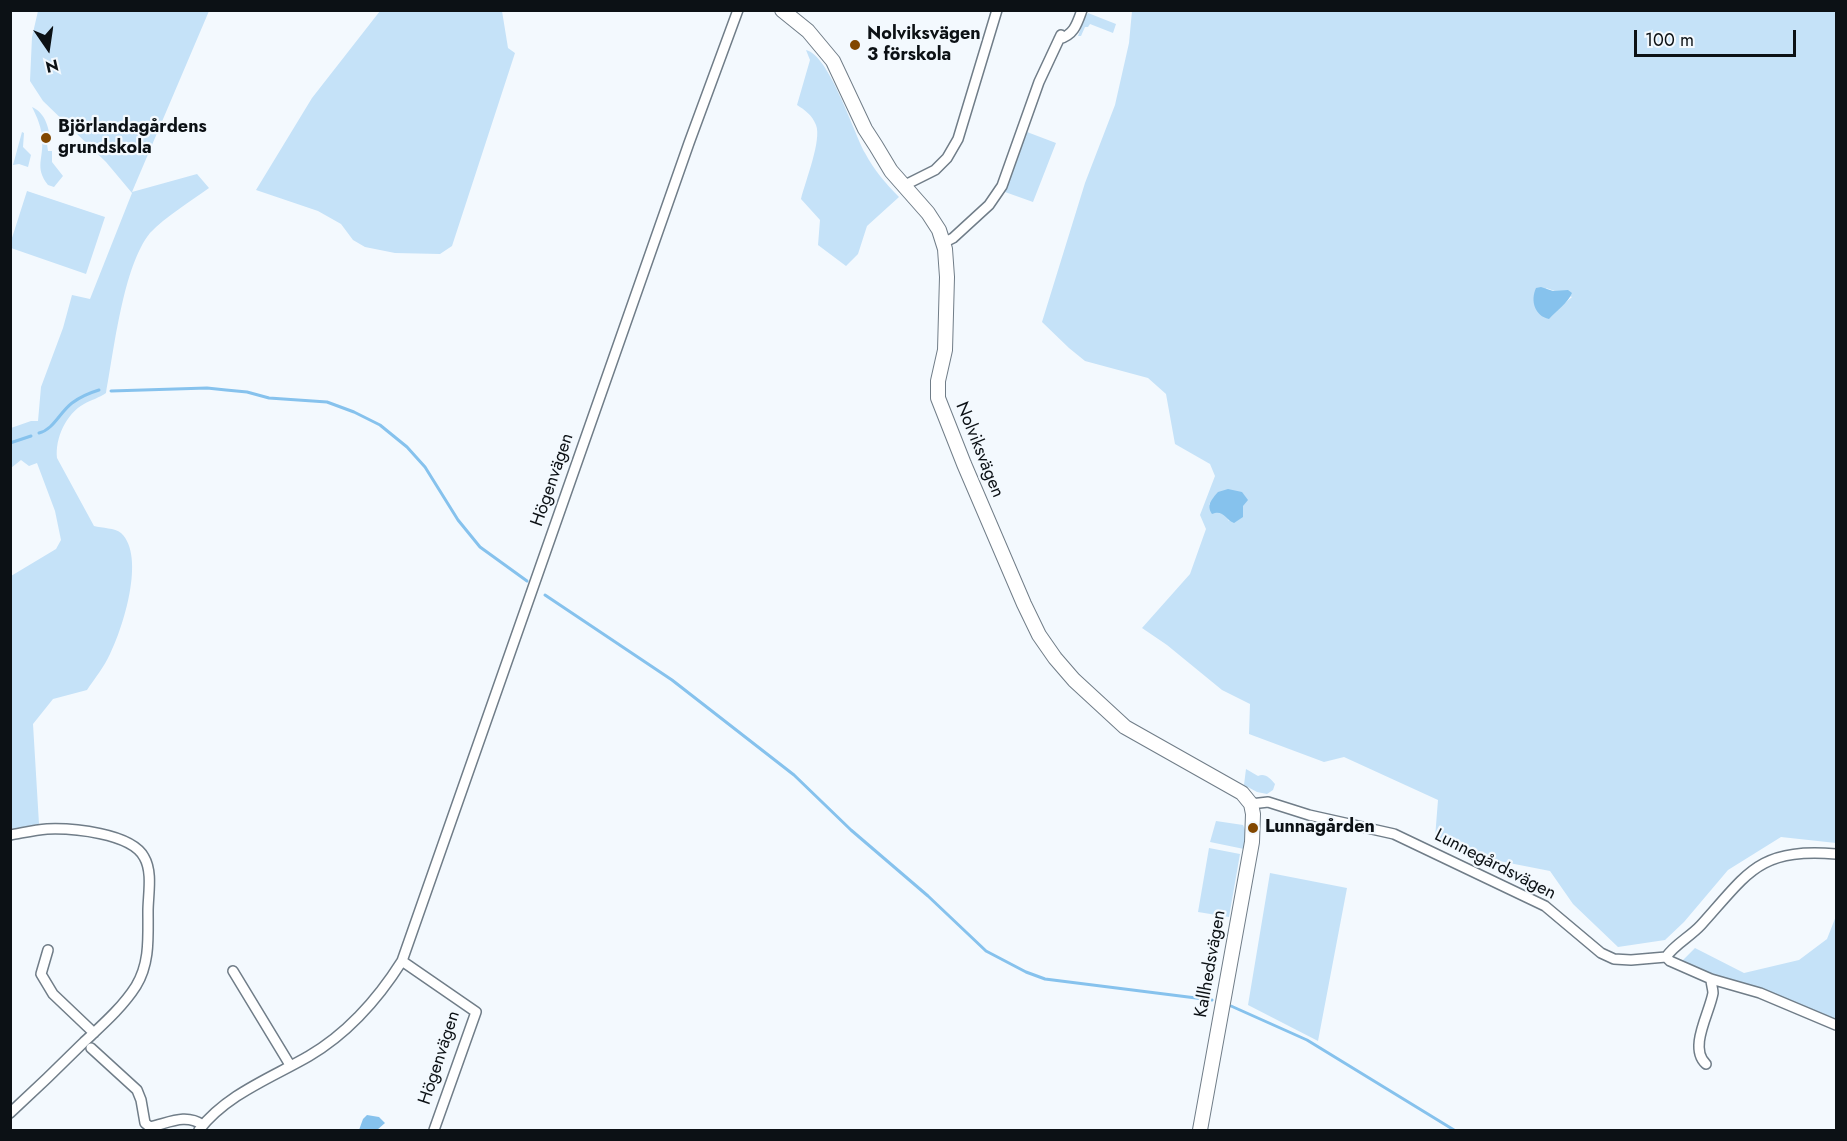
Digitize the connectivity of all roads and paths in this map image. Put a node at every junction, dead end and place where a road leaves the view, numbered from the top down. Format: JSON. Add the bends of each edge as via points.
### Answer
{"nodes":[{"id":1,"x":738,"y":10,"type":"edge"},
{"id":2,"x":782,"y":10,"type":"edge"},
{"id":3,"x":997,"y":10,"type":"edge"},
{"id":4,"x":1082,"y":10,"type":"edge"},
{"id":5,"x":905,"y":185,"type":"junction"},
{"id":6,"x":944,"y":243,"type":"junction"},
{"id":7,"x":1251,"y":804,"type":"junction"},
{"id":8,"x":10,"y":835,"type":"edge"},
{"id":9,"x":1836,"y":854,"type":"edge"},
{"id":10,"x":48,"y":950,"type":"dead end"},
{"id":11,"x":1666,"y":957,"type":"junction"},
{"id":12,"x":402,"y":961,"type":"junction"},
{"id":13,"x":233,"y":971,"type":"dead end"},
{"id":14,"x":1711,"y":979,"type":"junction"},
{"id":15,"x":1836,"y":1025,"type":"edge"},
{"id":16,"x":94,"y":1033,"type":"junction"},
{"id":17,"x":91,"y":1048,"type":"dead end"},
{"id":18,"x":1706,"y":1064,"type":"dead end"},
{"id":19,"x":291,"y":1065,"type":"junction"},
{"id":20,"x":10,"y":1113,"type":"edge"},
{"id":21,"x":201,"y":1128,"type":"edge"},
{"id":22,"x":434,"y":1131,"type":"edge"},
{"id":23,"x":1200,"y":1131,"type":"edge"}],
"edges":[{"from":1,"to":12,"type":"street","name":"Högenvägen"},
{"from":2,"to":5,"type":"street","name":"Nolviksvägen","via":[[808,31],[833,61],[865,129],[891,171]]},
{"from":3,"to":5,"type":"street","via":[[958,139],[935,170]]},
{"from":4,"to":6,"type":"street","via":[[1075,28],[1068,36],[1060,37],[1039,82],[1002,186],[989,206]]},
{"from":5,"to":6,"type":"street","name":"Nolviksvägen","via":[[928,213]]},
{"from":6,"to":7,"type":"street","name":"Nolviksvägen","via":[[945,350],[938,398],[1039,635],[1074,680],[1120,723],[1225,782]]},
{"from":7,"to":11,"type":"street","name":"Lunnegårdsvägen","via":[[1269,802],[1395,834],[1545,906],[1601,953],[1614,959]]},
{"from":7,"to":23,"type":"street","name":"Kallhedsvägen","via":[[1252,842]]},
{"from":8,"to":16,"type":"street","via":[[61,829],[107,835],[125,841],[145,857],[149,879],[143,973],[121,1006]]},
{"from":9,"to":11,"type":"street","via":[[1792,853],[1761,865],[1743,878]]},
{"from":10,"to":16,"type":"street","via":[[41,974],[47,986]]},
{"from":11,"to":14,"type":"street"},
{"from":12,"to":19,"type":"street","name":"Högenvägen","via":[[351,1024],[331,1042]]},
{"from":12,"to":22,"type":"street","name":"Högenvägen","via":[[476,1012]]},
{"from":13,"to":19,"type":"street"},
{"from":14,"to":15,"type":"street","via":[[1760,993]]},
{"from":14,"to":18,"type":"street","via":[[1713,994],[1700,1045]]},
{"from":16,"to":20,"type":"street"},
{"from":17,"to":21,"type":"street","name":"Högenvägen","via":[[137,1090],[145,1123],[150,1127],[180,1119],[196,1121]]},
{"from":19,"to":21,"type":"street","name":"Högenvägen","via":[[224,1105]]}]}
